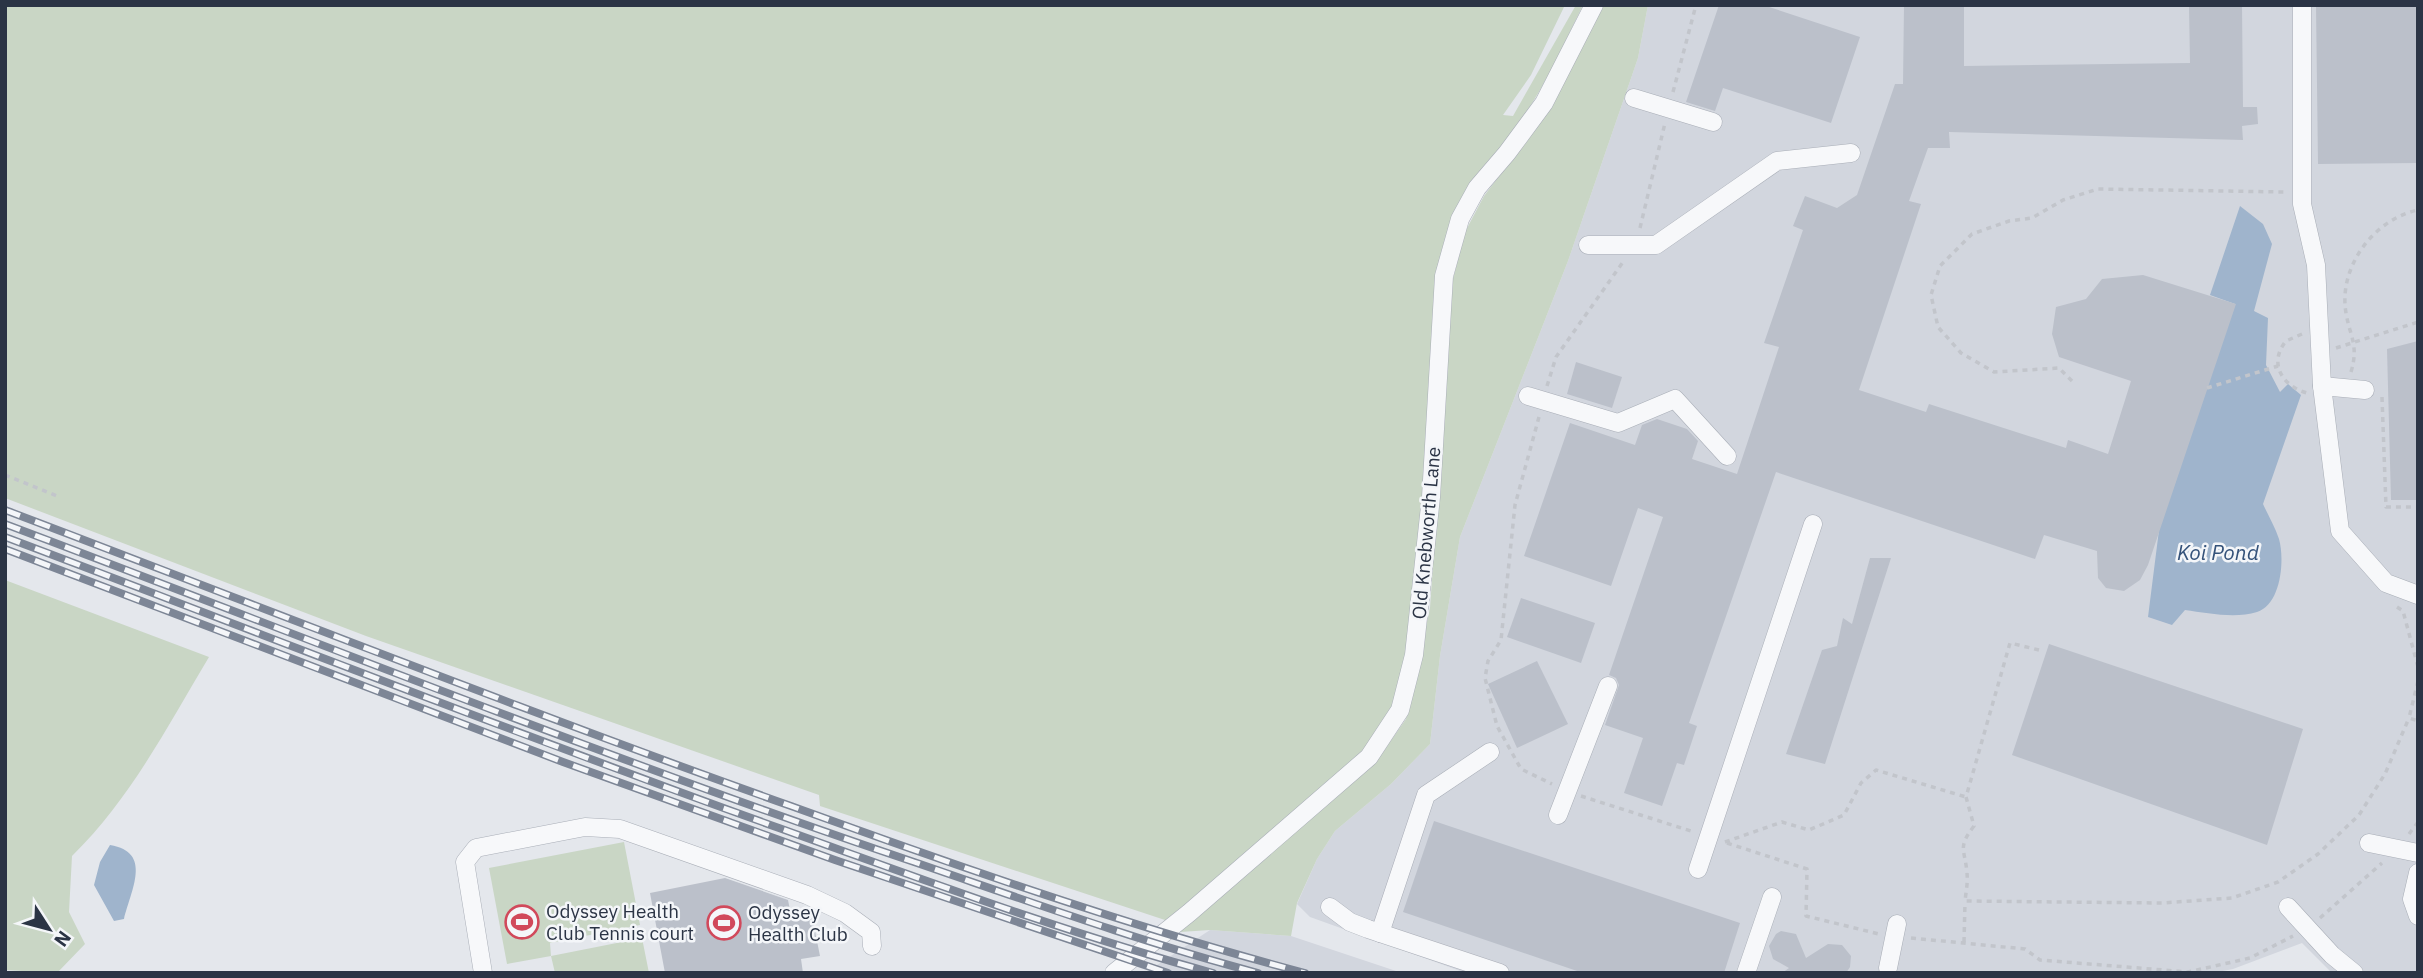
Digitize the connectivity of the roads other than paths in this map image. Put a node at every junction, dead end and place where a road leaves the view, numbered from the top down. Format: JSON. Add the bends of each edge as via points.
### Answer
{"nodes":[{"id":1,"x":1594,"y":5,"type":"edge"},
{"id":2,"x":2302,"y":5,"type":"edge"},
{"id":3,"x":1634,"y":98,"type":"dead end"},
{"id":4,"x":1713,"y":122,"type":"dead end"},
{"id":5,"x":1851,"y":153,"type":"dead end"},
{"id":6,"x":1588,"y":245,"type":"dead end"},
{"id":7,"x":2370,"y":385,"type":"road end"},
{"id":8,"x":2322,"y":386,"type":"junction"},
{"id":9,"x":1536,"y":398,"type":"road end"},
{"id":10,"x":1727,"y":456,"type":"dead end"},
{"id":11,"x":1813,"y":524,"type":"dead end"},
{"id":12,"x":2418,"y":595,"type":"edge"},
{"id":13,"x":1608,"y":686,"type":"dead end"},
{"id":14,"x":1490,"y":752,"type":"dead end"},
{"id":15,"x":1558,"y":815,"type":"dead end"},
{"id":16,"x":2369,"y":843,"type":"dead end"},
{"id":17,"x":2418,"y":853,"type":"edge"},
{"id":18,"x":1698,"y":869,"type":"dead end"},
{"id":19,"x":2418,"y":873,"type":"edge"},
{"id":20,"x":1772,"y":897,"type":"dead end"},
{"id":21,"x":1330,"y":907,"type":"dead end"},
{"id":22,"x":2288,"y":907,"type":"dead end"},
{"id":23,"x":2418,"y":916,"type":"edge"},
{"id":24,"x":1896,"y":931,"type":"road end"},
{"id":25,"x":1380,"y":933,"type":"junction"},
{"id":26,"x":872,"y":946,"type":"dead end"},
{"id":27,"x":1888,"y":968,"type":"dead end"},
{"id":28,"x":483,"y":973,"type":"edge"},
{"id":29,"x":1114,"y":973,"type":"edge"},
{"id":30,"x":1500,"y":973,"type":"edge"},
{"id":31,"x":1746,"y":973,"type":"edge"},
{"id":32,"x":2354,"y":973,"type":"edge"}],
"edges":[{"from":1,"to":29,"type":"street","name":"Old Knebworth Lane","via":[[1544,103],[1477,188],[1460,219],[1444,276],[1431,497],[1414,655],[1400,710],[1370,757]]},
{"from":2,"to":8,"type":"street","via":[[2302,192],[2320,303]]},
{"from":3,"to":4,"type":"street"},
{"from":5,"to":6,"type":"street","via":[[1777,162],[1656,245]]},
{"from":7,"to":8,"type":"street"},
{"from":8,"to":12,"type":"street","via":[[2340,531],[2386,583]]},
{"from":9,"to":10,"type":"street","via":[[1618,423],[1675,399]]},
{"from":11,"to":18,"type":"street"},
{"from":13,"to":15,"type":"street"},
{"from":14,"to":25,"type":"street","via":[[1426,795]]},
{"from":16,"to":17,"type":"street"},
{"from":19,"to":23,"type":"street","via":[[2412,899]]},
{"from":20,"to":31,"type":"street"},
{"from":21,"to":25,"type":"street","via":[[1350,922]]},
{"from":22,"to":32,"type":"street"},
{"from":24,"to":27,"type":"street"},
{"from":25,"to":30,"type":"street"},
{"from":26,"to":28,"type":"street","via":[[871,932],[807,895],[620,829],[585,827],[476,848],[465,862]]}]}
